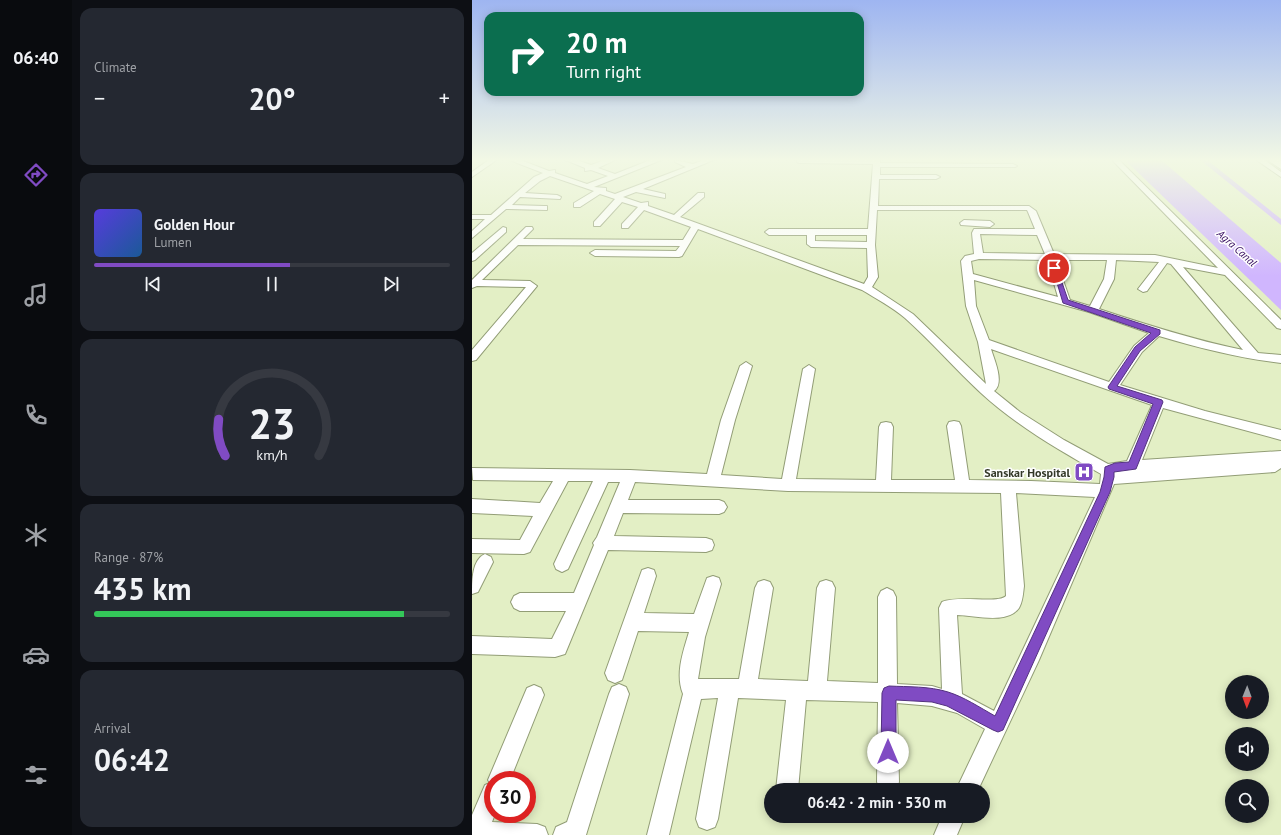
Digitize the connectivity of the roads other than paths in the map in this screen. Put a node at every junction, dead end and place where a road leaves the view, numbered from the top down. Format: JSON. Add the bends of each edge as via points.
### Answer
{"nodes":[{"id":1,"x":515,"y":198,"type":"edge"},
{"id":2,"x":584,"y":198,"type":"edge"},
{"id":3,"x":617,"y":198,"type":"edge"},
{"id":4,"x":621,"y":198,"type":"edge"},
{"id":5,"x":697,"y":198,"type":"edge"},
{"id":6,"x":874,"y":198,"type":"edge"},
{"id":7,"x":1152,"y":198,"type":"edge"},
{"id":8,"x":577,"y":205,"type":"dead end"},
{"id":9,"x":643,"y":205,"type":"junction"},
{"id":10,"x":504,"y":207,"type":"junction"},
{"id":11,"x":544,"y":208,"type":"dead end"},
{"id":12,"x":873,"y":208,"type":"junction"},
{"id":13,"x":958,"y":214,"type":"dead end"},
{"id":14,"x":1033,"y":214,"type":"junction"},
{"id":15,"x":675,"y":216,"type":"junction"},
{"id":16,"x":472,"y":217,"type":"edge"},
{"id":17,"x":493,"y":217,"type":"junction"},
{"id":18,"x":964,"y":223,"type":"dead end"},
{"id":19,"x":597,"y":224,"type":"dead end"},
{"id":20,"x":625,"y":226,"type":"dead end"},
{"id":21,"x":702,"y":226,"type":"junction"},
{"id":22,"x":1039,"y":228,"type":"junction"},
{"id":23,"x":504,"y":230,"type":"dead end"},
{"id":24,"x":529,"y":230,"type":"dead end"},
{"id":25,"x":769,"y":232,"type":"dead end"},
{"id":26,"x":811,"y":232,"type":"junction"},
{"id":27,"x":872,"y":232,"type":"junction"},
{"id":28,"x":472,"y":235,"type":"edge"},
{"id":29,"x":517,"y":242,"type":"junction"},
{"id":30,"x":686,"y":244,"type":"junction"},
{"id":31,"x":810,"y":244,"type":"junction"},
{"id":32,"x":871,"y":245,"type":"junction"},
{"id":33,"x":595,"y":253,"type":"dead end"},
{"id":34,"x":798,"y":256,"type":"junction"},
{"id":35,"x":979,"y":256,"type":"junction"},
{"id":36,"x":1050,"y":256,"type":"junction"},
{"id":37,"x":472,"y":258,"type":"edge"},
{"id":38,"x":1112,"y":258,"type":"junction"},
{"id":39,"x":1169,"y":261,"type":"junction"},
{"id":40,"x":1228,"y":273,"type":"junction"},
{"id":41,"x":969,"y":276,"type":"junction"},
{"id":42,"x":473,"y":284,"type":"edge"},
{"id":43,"x":867,"y":286,"type":"junction"},
{"id":44,"x":1143,"y":289,"type":"dead end"},
{"id":45,"x":1065,"y":302,"type":"junction"},
{"id":46,"x":1093,"y":310,"type":"junction"},
{"id":47,"x":1281,"y":326,"type":"edge"},
{"id":48,"x":1157,"y":332,"type":"junction"},
{"id":49,"x":984,"y":342,"type":"junction"},
{"id":50,"x":1255,"y":356,"type":"junction"},
{"id":51,"x":472,"y":357,"type":"edge"},
{"id":52,"x":1281,"y":359,"type":"edge"},
{"id":53,"x":746,"y":366,"type":"dead end"},
{"id":54,"x":809,"y":369,"type":"dead end"},
{"id":55,"x":1112,"y":387,"type":"junction"},
{"id":56,"x":988,"y":388,"type":"junction"},
{"id":57,"x":1158,"y":402,"type":"junction"},
{"id":58,"x":954,"y":426,"type":"dead end"},
{"id":59,"x":886,"y":427,"type":"dead end"},
{"id":60,"x":1281,"y":435,"type":"edge"},
{"id":61,"x":1281,"y":457,"type":"edge"},
{"id":62,"x":1281,"y":466,"type":"edge"},
{"id":63,"x":474,"y":474,"type":"dead end"},
{"id":64,"x":1117,"y":475,"type":"junction"},
{"id":65,"x":602,"y":476,"type":"junction"},
{"id":66,"x":630,"y":476,"type":"junction"},
{"id":67,"x":563,"y":477,"type":"junction"},
{"id":68,"x":712,"y":482,"type":"junction"},
{"id":69,"x":788,"y":485,"type":"junction"},
{"id":70,"x":883,"y":486,"type":"junction"},
{"id":71,"x":963,"y":486,"type":"junction"},
{"id":72,"x":1008,"y":487,"type":"junction"},
{"id":73,"x":472,"y":506,"type":"edge"},
{"id":74,"x":617,"y":506,"type":"junction"},
{"id":75,"x":719,"y":507,"type":"dead end"},
{"id":76,"x":545,"y":510,"type":"junction"},
{"id":77,"x":601,"y":543,"type":"junction"},
{"id":78,"x":706,"y":545,"type":"dead end"},
{"id":79,"x":472,"y":546,"type":"edge"},
{"id":80,"x":485,"y":562,"type":"dead end"},
{"id":81,"x":562,"y":564,"type":"dead end"},
{"id":82,"x":648,"y":576,"type":"dead end"},
{"id":83,"x":713,"y":584,"type":"dead end"},
{"id":84,"x":472,"y":586,"type":"edge"},
{"id":85,"x":764,"y":588,"type":"dead end"},
{"id":86,"x":826,"y":588,"type":"dead end"},
{"id":87,"x":887,"y":597,"type":"dead end"},
{"id":88,"x":520,"y":602,"type":"dead end"},
{"id":89,"x":579,"y":602,"type":"junction"},
{"id":90,"x":632,"y":622,"type":"junction"},
{"id":91,"x":700,"y":623,"type":"junction"},
{"id":92,"x":472,"y":645,"type":"edge"},
{"id":93,"x":615,"y":673,"type":"dead end"},
{"id":94,"x":694,"y":689,"type":"junction"},
{"id":95,"x":739,"y":689,"type":"junction"},
{"id":96,"x":807,"y":691,"type":"junction"},
{"id":97,"x":889,"y":693,"type":"junction"},
{"id":98,"x":619,"y":694,"type":"dead end"},
{"id":99,"x":534,"y":695,"type":"dead end"},
{"id":100,"x":952,"y":701,"type":"junction"},
{"id":101,"x":998,"y":725,"type":"junction"},
{"id":102,"x":502,"y":771,"type":"edge"},
{"id":103,"x":888,"y":782,"type":"dead end"},
{"id":104,"x":789,"y":783,"type":"edge"},
{"id":105,"x":970,"y":783,"type":"edge"},
{"id":106,"x":484,"y":814,"type":"edge"},
{"id":107,"x":707,"y":819,"type":"dead end"},
{"id":108,"x":951,"y":823,"type":"edge"},
{"id":109,"x":475,"y":834,"type":"edge"},
{"id":110,"x":537,"y":835,"type":"edge"},
{"id":111,"x":564,"y":835,"type":"edge"},
{"id":112,"x":658,"y":835,"type":"edge"},
{"id":113,"x":945,"y":835,"type":"edge"}],
"edges":[{"from":1,"to":10,"type":"street"},
{"from":2,"to":8,"type":"street"},
{"from":3,"to":19,"type":"street"},
{"from":4,"to":9,"type":"street"},
{"from":5,"to":15,"type":"street"},
{"from":6,"to":12,"type":"street"},
{"from":7,"to":40,"type":"street"},
{"from":9,"to":15,"type":"street"},
{"from":9,"to":20,"type":"street"},
{"from":10,"to":11,"type":"street"},
{"from":10,"to":17,"type":"street"},
{"from":12,"to":14,"type":"street","via":[[1024,207],[1029,208]]},
{"from":12,"to":27,"type":"street"},
{"from":13,"to":14,"type":"street"},
{"from":14,"to":22,"type":"street"},
{"from":15,"to":21,"type":"street"},
{"from":16,"to":17,"type":"street"},
{"from":17,"to":28,"type":"street"},
{"from":18,"to":22,"type":"street"},
{"from":21,"to":30,"type":"street"},
{"from":21,"to":34,"type":"street"},
{"from":22,"to":35,"type":"street","via":[[977,231]]},
{"from":22,"to":36,"type":"street"},
{"from":23,"to":37,"type":"street"},
{"from":24,"to":29,"type":"street"},
{"from":25,"to":26,"type":"street"},
{"from":26,"to":27,"type":"street"},
{"from":26,"to":31,"type":"street"},
{"from":27,"to":32,"type":"street"},
{"from":29,"to":30,"type":"street"},
{"from":29,"to":42,"type":"street"},
{"from":30,"to":33,"type":"street","via":[[677,255]]},
{"from":31,"to":32,"type":"street"},
{"from":31,"to":34,"type":"street"},
{"from":32,"to":43,"type":"street","via":[[873,277]]},
{"from":34,"to":43,"type":"street"},
{"from":35,"to":36,"type":"street"},
{"from":35,"to":41,"type":"street","via":[[967,259]]},
{"from":36,"to":38,"type":"street"},
{"from":36,"to":45,"type":"street"},
{"from":38,"to":39,"type":"street"},
{"from":38,"to":46,"type":"street","via":[[1109,279]]},
{"from":39,"to":40,"type":"street"},
{"from":39,"to":44,"type":"street"},
{"from":39,"to":50,"type":"street"},
{"from":40,"to":47,"type":"street"},
{"from":41,"to":45,"type":"street"},
{"from":41,"to":49,"type":"street","via":[[971,306]]},
{"from":42,"to":51,"type":"street","via":[[532,286]]},
{"from":43,"to":56,"type":"street","via":[[909,316]]},
{"from":45,"to":46,"type":"street"},
{"from":46,"to":48,"type":"street"},
{"from":48,"to":50,"type":"street"},
{"from":48,"to":55,"type":"street","via":[[1138,349]]},
{"from":49,"to":55,"type":"street"},
{"from":49,"to":56,"type":"street","via":[[993,380]]},
{"from":50,"to":52,"type":"street"},
{"from":53,"to":68,"type":"street","via":[[728,420]]},
{"from":54,"to":69,"type":"street"},
{"from":55,"to":57,"type":"street"},
{"from":56,"to":64,"type":"street","via":[[1032,428]]},
{"from":57,"to":60,"type":"street"},
{"from":57,"to":64,"type":"street"},
{"from":58,"to":71,"type":"street"},
{"from":59,"to":70,"type":"street"},
{"from":61,"to":64,"type":"street"},
{"from":62,"to":64,"type":"street"},
{"from":63,"to":67,"type":"street"},
{"from":64,"to":72,"type":"street"},
{"from":64,"to":101,"type":"street"},
{"from":65,"to":66,"type":"street"},
{"from":65,"to":67,"type":"street"},
{"from":65,"to":81,"type":"street"},
{"from":66,"to":68,"type":"street"},
{"from":66,"to":74,"type":"street"},
{"from":67,"to":76,"type":"street"},
{"from":68,"to":69,"type":"street"},
{"from":69,"to":70,"type":"street"},
{"from":70,"to":71,"type":"street"},
{"from":71,"to":72,"type":"street"},
{"from":72,"to":100,"type":"street","via":[[1013,601],[1002,609],[962,606],[948,608]]},
{"from":73,"to":76,"type":"street"},
{"from":74,"to":75,"type":"street"},
{"from":74,"to":77,"type":"street"},
{"from":76,"to":79,"type":"street","via":[[524,547]]},
{"from":77,"to":78,"type":"street"},
{"from":77,"to":89,"type":"street"},
{"from":80,"to":84,"type":"street"},
{"from":82,"to":90,"type":"street"},
{"from":83,"to":91,"type":"street"},
{"from":85,"to":95,"type":"street"},
{"from":86,"to":96,"type":"street"},
{"from":87,"to":97,"type":"street"},
{"from":88,"to":89,"type":"street"},
{"from":89,"to":92,"type":"street","via":[[556,648]]},
{"from":90,"to":91,"type":"street"},
{"from":90,"to":93,"type":"street"},
{"from":91,"to":94,"type":"street","via":[[688,680],[690,687]]},
{"from":94,"to":95,"type":"street"},
{"from":94,"to":112,"type":"street"},
{"from":95,"to":96,"type":"street"},
{"from":95,"to":107,"type":"street"},
{"from":96,"to":97,"type":"street"},
{"from":96,"to":104,"type":"street"},
{"from":97,"to":100,"type":"street","via":[[932,696]]},
{"from":97,"to":103,"type":"street"},
{"from":98,"to":111,"type":"street","via":[[576,831]]},
{"from":99,"to":102,"type":"street"},
{"from":100,"to":101,"type":"street"},
{"from":101,"to":105,"type":"street"},
{"from":106,"to":109,"type":"street"},
{"from":108,"to":113,"type":"street"},
{"from":109,"to":110,"type":"street"}]}
